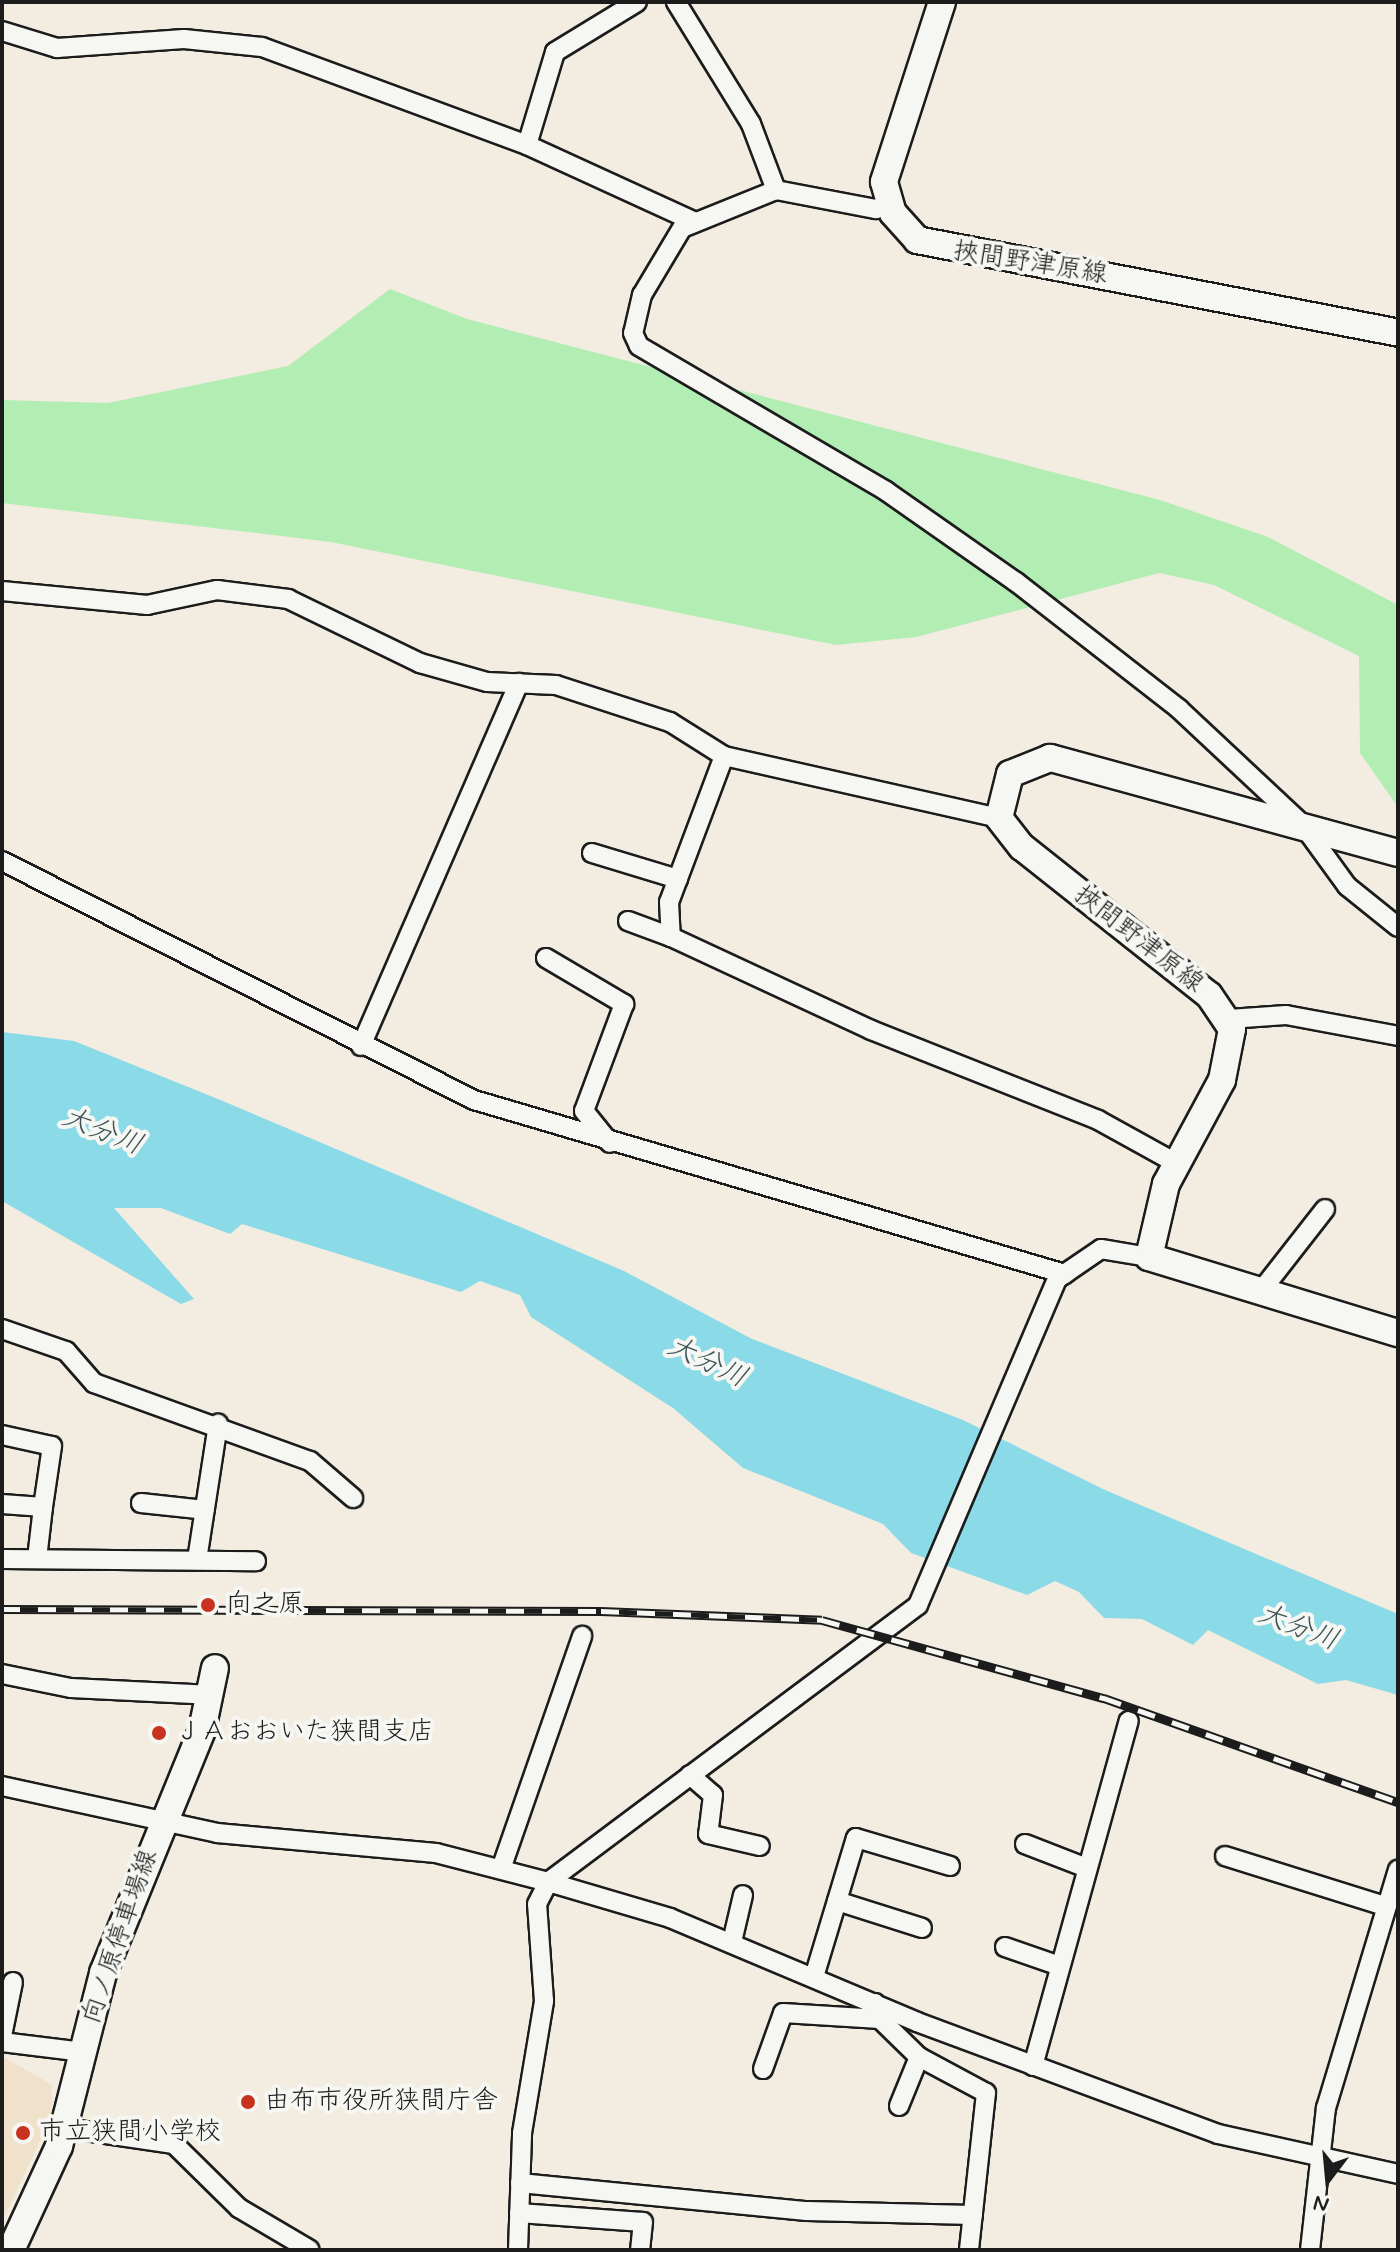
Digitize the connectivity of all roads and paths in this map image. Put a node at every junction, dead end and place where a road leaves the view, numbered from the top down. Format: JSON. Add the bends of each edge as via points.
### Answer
{"nodes":[{"id":1,"x":637,"y":2,"type":"edge"},
{"id":2,"x":676,"y":2,"type":"edge"},
{"id":3,"x":942,"y":2,"type":"edge"},
{"id":4,"x":2,"y":31,"type":"edge"},
{"id":5,"x":527,"y":145,"type":"junction"},
{"id":6,"x":776,"y":190,"type":"junction"},
{"id":7,"x":890,"y":204,"type":"junction"},
{"id":8,"x":695,"y":222,"type":"junction"},
{"id":9,"x":1398,"y":333,"type":"edge"},
{"id":10,"x":2,"y":591,"type":"edge"},
{"id":11,"x":519,"y":683,"type":"junction"},
{"id":12,"x":724,"y":756,"type":"junction"},
{"id":13,"x":999,"y":818,"type":"junction"},
{"id":14,"x":1302,"y":824,"type":"junction"},
{"id":15,"x":592,"y":853,"type":"dead end"},
{"id":16,"x":1398,"y":853,"type":"edge"},
{"id":17,"x":2,"y":861,"type":"edge"},
{"id":18,"x":678,"y":879,"type":"junction"},
{"id":19,"x":628,"y":921,"type":"dead end"},
{"id":20,"x":1398,"y":927,"type":"edge"},
{"id":21,"x":671,"y":937,"type":"junction"},
{"id":22,"x":546,"y":958,"type":"dead end"},
{"id":23,"x":1229,"y":1019,"type":"junction"},
{"id":24,"x":1398,"y":1036,"type":"edge"},
{"id":25,"x":361,"y":1046,"type":"junction"},
{"id":26,"x":610,"y":1143,"type":"junction"},
{"id":27,"x":1176,"y":1163,"type":"junction"},
{"id":28,"x":1325,"y":1209,"type":"dead end"},
{"id":29,"x":1149,"y":1257,"type":"junction"},
{"id":30,"x":1065,"y":1274,"type":"junction"},
{"id":31,"x":1261,"y":1291,"type":"junction"},
{"id":32,"x":2,"y":1329,"type":"edge"},
{"id":33,"x":1398,"y":1333,"type":"edge"},
{"id":34,"x":218,"y":1424,"type":"junction"},
{"id":35,"x":2,"y":1435,"type":"edge"},
{"id":36,"x":353,"y":1498,"type":"dead end"},
{"id":37,"x":141,"y":1503,"type":"dead end"},
{"id":38,"x":2,"y":1504,"type":"edge"},
{"id":39,"x":43,"y":1507,"type":"junction"},
{"id":40,"x":205,"y":1510,"type":"junction"},
{"id":41,"x":2,"y":1559,"type":"edge"},
{"id":42,"x":37,"y":1559,"type":"junction"},
{"id":43,"x":197,"y":1560,"type":"junction"},
{"id":44,"x":256,"y":1561,"type":"dead end"},
{"id":45,"x":582,"y":1636,"type":"dead end"},
{"id":46,"x":215,"y":1668,"type":"dead end"},
{"id":47,"x":2,"y":1674,"type":"edge"},
{"id":48,"x":213,"y":1695,"type":"junction"},
{"id":49,"x":1129,"y":1721,"type":"dead end"},
{"id":50,"x":690,"y":1775,"type":"junction"},
{"id":51,"x":2,"y":1786,"type":"edge"},
{"id":52,"x":162,"y":1821,"type":"junction"},
{"id":53,"x":1025,"y":1844,"type":"dead end"},
{"id":54,"x":760,"y":1846,"type":"dead end"},
{"id":55,"x":1225,"y":1856,"type":"dead end"},
{"id":56,"x":950,"y":1866,"type":"dead end"},
{"id":57,"x":1087,"y":1868,"type":"junction"},
{"id":58,"x":501,"y":1869,"type":"junction"},
{"id":59,"x":1398,"y":1870,"type":"edge"},
{"id":60,"x":548,"y":1882,"type":"junction"},
{"id":61,"x":743,"y":1895,"type":"dead end"},
{"id":62,"x":837,"y":1901,"type":"junction"},
{"id":63,"x":1385,"y":1906,"type":"junction"},
{"id":64,"x":922,"y":1928,"type":"dead end"},
{"id":65,"x":732,"y":1942,"type":"junction"},
{"id":66,"x":1005,"y":1947,"type":"dead end"},
{"id":67,"x":1060,"y":1966,"type":"junction"},
{"id":68,"x":814,"y":1977,"type":"junction"},
{"id":69,"x":13,"y":1982,"type":"dead end"},
{"id":70,"x":878,"y":2011,"type":"junction"},
{"id":71,"x":2,"y":2036,"type":"edge"},
{"id":72,"x":2,"y":2042,"type":"edge"},
{"id":73,"x":83,"y":2052,"type":"junction"},
{"id":74,"x":919,"y":2057,"type":"junction"},
{"id":75,"x":1033,"y":2066,"type":"junction"},
{"id":76,"x":763,"y":2069,"type":"dead end"},
{"id":77,"x":899,"y":2106,"type":"dead end"},
{"id":78,"x":65,"y":2128,"type":"junction"},
{"id":79,"x":1317,"y":2160,"type":"junction"},
{"id":80,"x":1398,"y":2174,"type":"edge"},
{"id":81,"x":520,"y":2183,"type":"junction"},
{"id":82,"x":519,"y":2213,"type":"junction"},
{"id":83,"x":973,"y":2215,"type":"junction"},
{"id":84,"x":11,"y":2250,"type":"edge"},
{"id":85,"x":310,"y":2250,"type":"edge"},
{"id":86,"x":518,"y":2250,"type":"edge"},
{"id":87,"x":640,"y":2250,"type":"edge"},
{"id":88,"x":969,"y":2250,"type":"edge"},
{"id":89,"x":1310,"y":2250,"type":"edge"}],
"edges":[{"from":1,"to":5,"type":"street","via":[[555,52]]},
{"from":2,"to":6,"type":"street","via":[[751,124]]},
{"from":3,"to":7,"type":"main road","via":[[885,176]]},
{"from":4,"to":5,"type":"street","via":[[57,48],[184,39],[262,47]]},
{"from":5,"to":8,"type":"street"},
{"from":6,"to":7,"type":"street","via":[[876,209]]},
{"from":6,"to":8,"type":"street"},
{"from":7,"to":9,"type":"main road","name":"挾間野津原線","via":[[911,234],[936,249],[1210,291]]},
{"from":8,"to":14,"type":"street","via":[[661,256],[642,295],[633,333],[639,346],[886,491],[1016,582],[1179,709]]},
{"from":10,"to":11,"type":"street","via":[[147,605],[217,590],[288,599],[420,663]]},
{"from":11,"to":12,"type":"street","via":[[606,699],[670,722]]},
{"from":11,"to":25,"type":"street"},
{"from":12,"to":13,"type":"street"},
{"from":12,"to":18,"type":"street"},
{"from":13,"to":14,"type":"main road","via":[[1010,774],[1050,758]]},
{"from":13,"to":23,"type":"main road","name":"挾間野津原線","via":[[1022,847],[1209,995]]},
{"from":14,"to":16,"type":"main road"},
{"from":14,"to":20,"type":"street","via":[[1341,880]]},
{"from":15,"to":18,"type":"street"},
{"from":17,"to":25,"type":"street"},
{"from":18,"to":21,"type":"street","via":[[665,923]]},
{"from":19,"to":21,"type":"street"},
{"from":21,"to":27,"type":"street","via":[[871,1030],[1098,1120]]},
{"from":22,"to":26,"type":"street","via":[[624,1004],[584,1111]]},
{"from":23,"to":24,"type":"street","via":[[1286,1015]]},
{"from":23,"to":27,"type":"main road","via":[[1226,1069]]},
{"from":25,"to":26,"type":"street","via":[[474,1100]]},
{"from":26,"to":30,"type":"street"},
{"from":27,"to":29,"type":"main road"},
{"from":28,"to":31,"type":"street"},
{"from":29,"to":30,"type":"street","via":[[1101,1249]]},
{"from":29,"to":31,"type":"main road"},
{"from":30,"to":50,"type":"street","via":[[1047,1298],[931,1580],[893,1629]]},
{"from":31,"to":33,"type":"main road"},
{"from":32,"to":34,"type":"street","via":[[66,1351],[94,1383]]},
{"from":34,"to":36,"type":"street","via":[[310,1461]]},
{"from":34,"to":40,"type":"street"},
{"from":35,"to":39,"type":"street","via":[[52,1446]]},
{"from":37,"to":40,"type":"street"},
{"from":38,"to":39,"type":"street"},
{"from":39,"to":42,"type":"street"},
{"from":40,"to":43,"type":"street"},
{"from":41,"to":42,"type":"street"},
{"from":42,"to":43,"type":"street"},
{"from":43,"to":44,"type":"street"},
{"from":45,"to":58,"type":"street"},
{"from":46,"to":48,"type":"main road","name":"向ノ原停車場線"},
{"from":47,"to":48,"type":"street","via":[[71,1688]]},
{"from":48,"to":52,"type":"main road","name":"向ノ原停車場線"},
{"from":49,"to":57,"type":"street"},
{"from":50,"to":54,"type":"street","via":[[713,1795],[708,1834]]},
{"from":50,"to":60,"type":"street"},
{"from":51,"to":52,"type":"street"},
{"from":52,"to":58,"type":"street","via":[[235,1836],[436,1853]]},
{"from":52,"to":73,"type":"main road","name":"向ノ原停車場線","via":[[103,1973]]},
{"from":53,"to":57,"type":"street"},
{"from":55,"to":63,"type":"street"},
{"from":56,"to":62,"type":"street","via":[[856,1838]]},
{"from":57,"to":67,"type":"street"},
{"from":58,"to":60,"type":"street"},
{"from":59,"to":63,"type":"street"},
{"from":60,"to":65,"type":"street"},
{"from":60,"to":81,"type":"street","via":[[537,1904],[544,2001]]},
{"from":61,"to":65,"type":"street"},
{"from":62,"to":64,"type":"street"},
{"from":62,"to":68,"type":"street"},
{"from":63,"to":79,"type":"street"},
{"from":65,"to":68,"type":"street"},
{"from":66,"to":67,"type":"street"},
{"from":67,"to":75,"type":"street"},
{"from":68,"to":70,"type":"street"},
{"from":69,"to":71,"type":"street"},
{"from":70,"to":74,"type":"street"},
{"from":70,"to":75,"type":"street"},
{"from":70,"to":76,"type":"street","via":[[783,2013]]},
{"from":72,"to":73,"type":"street"},
{"from":73,"to":78,"type":"main road","name":"向ノ原停車場線"},
{"from":74,"to":77,"type":"street"},
{"from":74,"to":83,"type":"street","via":[[986,2093]]},
{"from":75,"to":79,"type":"street","via":[[1238,2140]]},
{"from":78,"to":84,"type":"main road","name":"向ノ原停車場線"},
{"from":78,"to":85,"type":"street","via":[[174,2144],[193,2154],[239,2208]]},
{"from":79,"to":80,"type":"street"},
{"from":79,"to":89,"type":"street"},
{"from":81,"to":82,"type":"street"},
{"from":81,"to":83,"type":"street","via":[[807,2211]]},
{"from":82,"to":86,"type":"street"},
{"from":82,"to":87,"type":"street","via":[[643,2222]]},
{"from":83,"to":88,"type":"street"}]}
